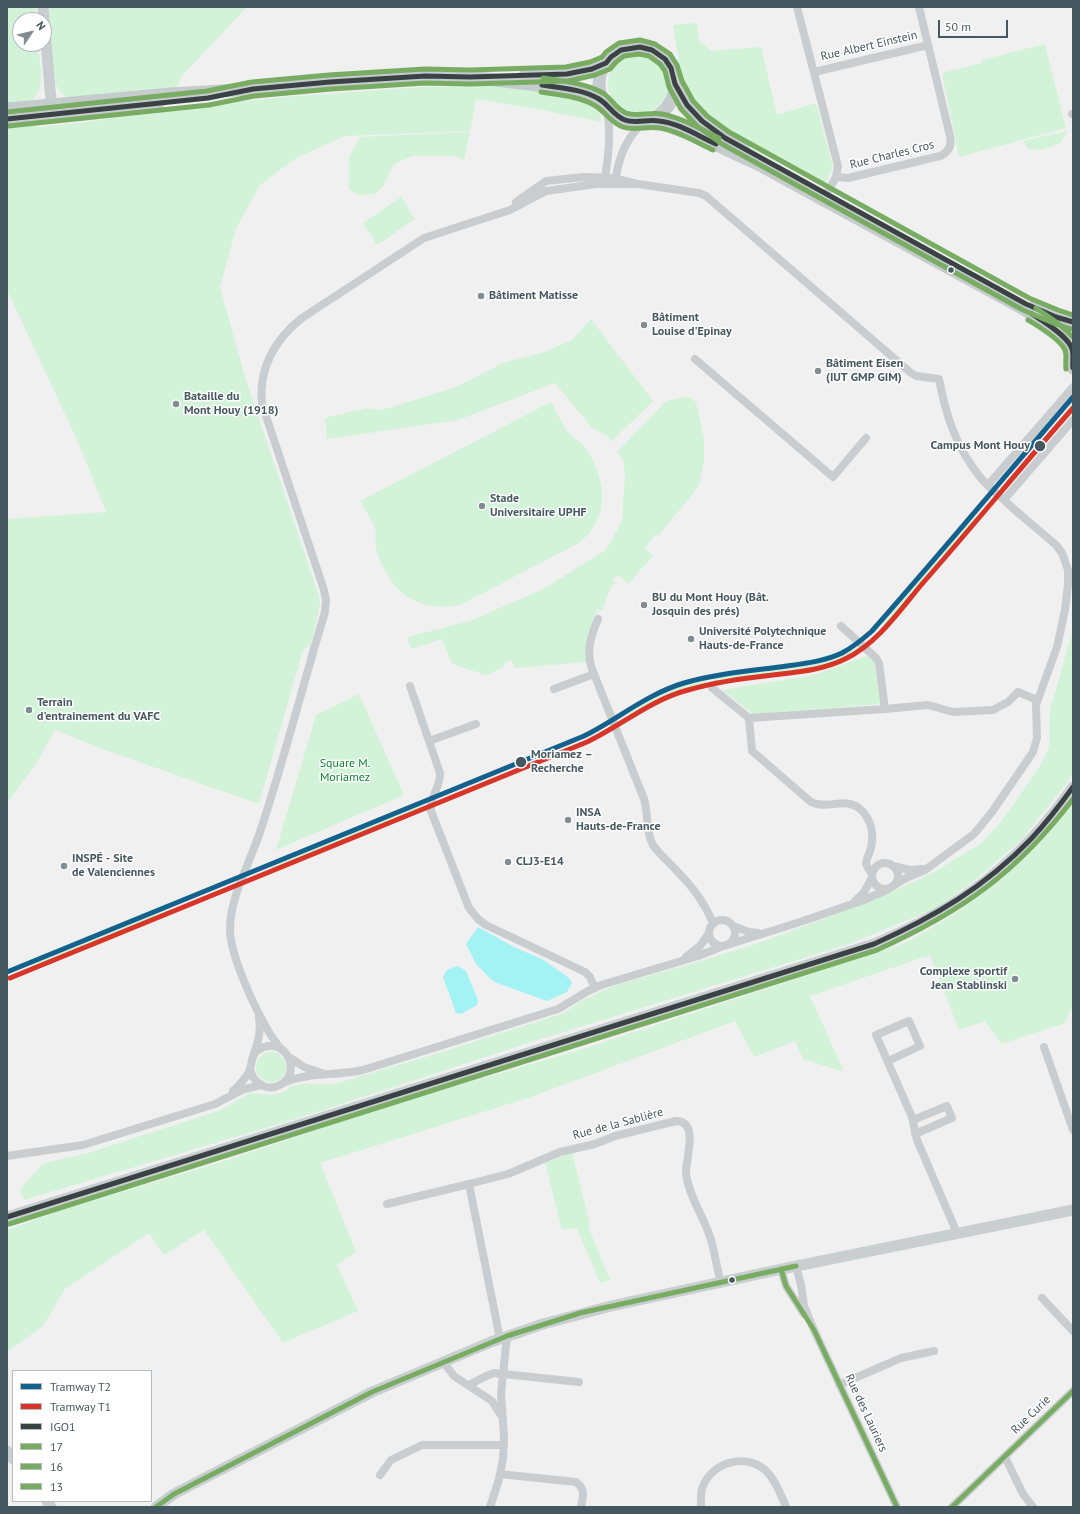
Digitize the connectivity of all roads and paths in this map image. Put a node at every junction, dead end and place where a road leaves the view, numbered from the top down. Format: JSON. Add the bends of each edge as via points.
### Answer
{"nodes":[{"id":1,"x":43,"y":7,"type":"edge"},
{"id":2,"x":797,"y":7,"type":"edge"},
{"id":3,"x":919,"y":7,"type":"edge"},
{"id":4,"x":928,"y":45,"type":"junction"},
{"id":5,"x":606,"y":63,"type":"junction"},
{"id":6,"x":814,"y":72,"type":"junction"},
{"id":7,"x":470,"y":77,"type":"junction"},
{"id":8,"x":675,"y":84,"type":"junction"},
{"id":9,"x":606,"y":105,"type":"junction"},
{"id":10,"x":7,"y":109,"type":"edge"},
{"id":11,"x":52,"y":110,"type":"junction"},
{"id":12,"x":7,"y":119,"type":"edge"},
{"id":13,"x":647,"y":121,"type":"junction"},
{"id":14,"x":836,"y":177,"type":"junction"},
{"id":15,"x":604,"y":181,"type":"junction"},
{"id":16,"x":615,"y":182,"type":"junction"},
{"id":17,"x":826,"y":195,"type":"junction"},
{"id":18,"x":1073,"y":322,"type":"edge"},
{"id":19,"x":1073,"y":347,"type":"edge"},
{"id":20,"x":695,"y":359,"type":"dead end"},
{"id":21,"x":1073,"y":368,"type":"edge"},
{"id":22,"x":1073,"y":387,"type":"edge"},
{"id":23,"x":1073,"y":420,"type":"edge"},
{"id":24,"x":866,"y":438,"type":"dead end"},
{"id":25,"x":988,"y":485,"type":"junction"},
{"id":26,"x":1004,"y":500,"type":"junction"},
{"id":27,"x":598,"y":619,"type":"dead end"},
{"id":28,"x":842,"y":626,"type":"dead end"},
{"id":29,"x":594,"y":674,"type":"junction"},
{"id":30,"x":410,"y":686,"type":"dead end"},
{"id":31,"x":712,"y":688,"type":"dead end"},
{"id":32,"x":554,"y":689,"type":"dead end"},
{"id":33,"x":1037,"y":700,"type":"junction"},
{"id":34,"x":885,"y":708,"type":"junction"},
{"id":35,"x":749,"y":718,"type":"junction"},
{"id":36,"x":476,"y":724,"type":"dead end"},
{"id":37,"x":429,"y":741,"type":"junction"},
{"id":38,"x":1073,"y":786,"type":"edge"},
{"id":39,"x":893,"y":866,"type":"junction"},
{"id":40,"x":931,"y":866,"type":"junction"},
{"id":41,"x":872,"y":876,"type":"junction"},
{"id":42,"x":896,"y":884,"type":"junction"},
{"id":43,"x":887,"y":890,"type":"junction"},
{"id":44,"x":851,"y":905,"type":"junction"},
{"id":45,"x":713,"y":923,"type":"junction"},
{"id":46,"x":733,"y":926,"type":"junction"},
{"id":47,"x":709,"y":933,"type":"junction"},
{"id":48,"x":761,"y":934,"type":"junction"},
{"id":49,"x":726,"y":945,"type":"junction"},
{"id":50,"x":682,"y":959,"type":"junction"},
{"id":51,"x":595,"y":988,"type":"junction"},
{"id":52,"x":257,"y":1009,"type":"junction"},
{"id":53,"x":1044,"y":1047,"type":"dead end"},
{"id":54,"x":282,"y":1050,"type":"junction"},
{"id":55,"x":254,"y":1055,"type":"junction"},
{"id":56,"x":289,"y":1057,"type":"junction"},
{"id":57,"x":888,"y":1060,"type":"junction"},
{"id":58,"x":250,"y":1069,"type":"junction"},
{"id":59,"x":331,"y":1075,"type":"junction"},
{"id":60,"x":285,"y":1082,"type":"junction"},
{"id":61,"x":262,"y":1085,"type":"junction"},
{"id":62,"x":229,"y":1095,"type":"junction"},
{"id":63,"x":913,"y":1120,"type":"junction"},
{"id":64,"x":1073,"y":1130,"type":"edge"},
{"id":65,"x":916,"y":1134,"type":"junction"},
{"id":66,"x":7,"y":1156,"type":"edge"},
{"id":67,"x":469,"y":1184,"type":"junction"},
{"id":68,"x":387,"y":1204,"type":"dead end"},
{"id":69,"x":1073,"y":1210,"type":"edge"},
{"id":70,"x":7,"y":1217,"type":"edge"},
{"id":71,"x":957,"y":1233,"type":"junction"},
{"id":72,"x":796,"y":1266,"type":"junction"},
{"id":73,"x":781,"y":1269,"type":"junction"},
{"id":74,"x":720,"y":1282,"type":"junction"},
{"id":75,"x":1042,"y":1298,"type":"dead end"},
{"id":76,"x":814,"y":1330,"type":"junction"},
{"id":77,"x":1073,"y":1331,"type":"edge"},
{"id":78,"x":504,"y":1337,"type":"junction"},
{"id":79,"x":934,"y":1351,"type":"dead end"},
{"id":80,"x":444,"y":1362,"type":"junction"},
{"id":81,"x":504,"y":1374,"type":"junction"},
{"id":82,"x":579,"y":1382,"type":"dead end"},
{"id":83,"x":469,"y":1385,"type":"junction"},
{"id":84,"x":839,"y":1385,"type":"junction"},
{"id":85,"x":1073,"y":1391,"type":"edge"},
{"id":86,"x":502,"y":1416,"type":"junction"},
{"id":87,"x":504,"y":1445,"type":"junction"},
{"id":88,"x":1005,"y":1457,"type":"junction"},
{"id":89,"x":500,"y":1474,"type":"junction"},
{"id":90,"x":380,"y":1475,"type":"dead end"},
{"id":91,"x":156,"y":1507,"type":"edge"},
{"id":92,"x":490,"y":1507,"type":"edge"},
{"id":93,"x":581,"y":1507,"type":"edge"},
{"id":94,"x":701,"y":1507,"type":"edge"},
{"id":95,"x":786,"y":1507,"type":"edge"},
{"id":96,"x":897,"y":1507,"type":"edge"},
{"id":97,"x":952,"y":1507,"type":"edge"},
{"id":98,"x":1033,"y":1507,"type":"edge"}],
"edges":[{"from":1,"to":11,"type":"main road"},
{"from":2,"to":6,"type":"street","name":"Rue Charles Cros"},
{"from":3,"to":4,"type":"street","name":"Rue Charles Cros"},
{"from":4,"to":6,"type":"street","name":"Rue Albert Einstein"},
{"from":4,"to":14,"type":"street","name":"Rue Charles Cros","via":[[950,136],[948,150],[940,156],[848,178]]},
{"from":5,"to":7,"type":"main road","via":[[586,71],[567,74]]},
{"from":5,"to":8,"type":"main road","via":[[614,54],[625,49],[648,48],[667,62],[673,72]]},
{"from":5,"to":9,"type":"main road","via":[[600,81]]},
{"from":6,"to":14,"type":"street","name":"Rue Charles Cros","via":[[838,166]]},
{"from":7,"to":9,"type":"main road","via":[[546,86],[589,95]]},
{"from":7,"to":11,"type":"main road","via":[[388,78],[171,94]]},
{"from":8,"to":13,"type":"main road","via":[[674,95],[669,105],[661,114]]},
{"from":8,"to":17,"type":"main road","via":[[692,111],[717,132]]},
{"from":9,"to":13,"type":"main road","via":[[612,113],[622,119],[632,122]]},
{"from":9,"to":15,"type":"street","via":[[610,136]]},
{"from":10,"to":11,"type":"main road"},
{"from":11,"to":12,"type":"main road"},
{"from":13,"to":16,"type":"street","via":[[632,134],[621,154]]},
{"from":13,"to":19,"type":"main road","via":[[668,123],[758,164],[1024,309],[1057,331]]},
{"from":14,"to":17,"type":"street","name":"Rue Charles Cros"},
{"from":15,"to":16,"type":"street"},
{"from":15,"to":52,"type":"street","via":[[578,177],[546,181],[501,212],[420,241],[297,323],[276,344],[267,363],[262,385],[262,404],[323,587],[326,604],[261,829],[232,911],[232,950]]},
{"from":16,"to":25,"type":"street","via":[[706,196],[910,372],[916,376],[939,379],[945,410],[953,432],[967,459]]},
{"from":17,"to":18,"type":"main road","via":[[1026,304]]},
{"from":19,"to":21,"type":"main road"},
{"from":20,"to":24,"type":"street","via":[[833,478]]},
{"from":22,"to":25,"type":"street"},
{"from":23,"to":26,"type":"street"},
{"from":25,"to":26,"type":"street"},
{"from":26,"to":33,"type":"street","via":[[1058,548],[1068,570],[1066,602],[1057,647]]},
{"from":27,"to":29,"type":"street","via":[[589,648]]},
{"from":28,"to":34,"type":"street","via":[[879,662]]},
{"from":29,"to":32,"type":"street"},
{"from":29,"to":45,"type":"street","via":[[644,799],[652,843],[686,880],[707,909]]},
{"from":30,"to":37,"type":"street"},
{"from":31,"to":35,"type":"street"},
{"from":33,"to":34,"type":"street","via":[[1018,692],[1008,702],[993,710],[953,712],[928,705]]},
{"from":33,"to":40,"type":"street","via":[[1037,738],[1030,757],[979,829]]},
{"from":34,"to":35,"type":"street"},
{"from":35,"to":41,"type":"street","via":[[752,751],[811,802],[818,805],[852,805],[862,811],[871,825],[873,834],[866,862]]},
{"from":36,"to":37,"type":"street"},
{"from":37,"to":51,"type":"street","via":[[440,776],[431,802],[431,811],[469,908],[486,925],[585,972]]},
{"from":38,"to":70,"type":"main road","via":[[1040,830],[1002,867],[960,900],[918,925],[857,950]]},
{"from":39,"to":40,"type":"street","via":[[910,870]]},
{"from":39,"to":41,"type":"street","via":[[880,864],[875,867]]},
{"from":39,"to":42,"type":"street","via":[[898,876]]},
{"from":40,"to":42,"type":"street"},
{"from":41,"to":43,"type":"street","via":[[878,888]]},
{"from":41,"to":44,"type":"street","via":[[864,892]]},
{"from":42,"to":43,"type":"street"},
{"from":43,"to":44,"type":"street"},
{"from":44,"to":48,"type":"street"},
{"from":45,"to":46,"type":"street","via":[[725,920]]},
{"from":45,"to":47,"type":"street"},
{"from":46,"to":48,"type":"street"},
{"from":46,"to":49,"type":"street","via":[[734,939]]},
{"from":47,"to":49,"type":"street","via":[[713,943],[719,946]]},
{"from":47,"to":50,"type":"street","via":[[700,946]]},
{"from":48,"to":49,"type":"street"},
{"from":49,"to":50,"type":"street"},
{"from":50,"to":51,"type":"street"},
{"from":51,"to":59,"type":"street","via":[[558,1009],[363,1070]]},
{"from":52,"to":54,"type":"street"},
{"from":52,"to":55,"type":"street","via":[[260,1032]]},
{"from":53,"to":64,"type":"street"},
{"from":54,"to":55,"type":"street","via":[[268,1046]]},
{"from":54,"to":56,"type":"street"},
{"from":55,"to":58,"type":"street"},
{"from":56,"to":59,"type":"street","via":[[304,1067]]},
{"from":56,"to":60,"type":"street","via":[[291,1070]]},
{"from":57,"to":57,"type":"street","via":[[920,1046],[909,1021],[876,1035]]},
{"from":57,"to":63,"type":"street"},
{"from":58,"to":61,"type":"street","via":[[253,1077]]},
{"from":58,"to":62,"type":"street"},
{"from":59,"to":60,"type":"street","via":[[302,1077]]},
{"from":60,"to":61,"type":"street","via":[[272,1087]]},
{"from":61,"to":62,"type":"street"},
{"from":62,"to":66,"type":"street","via":[[215,1104],[83,1145]]},
{"from":63,"to":65,"type":"street"},
{"from":63,"to":65,"type":"street","via":[[947,1106],[952,1118]]},
{"from":65,"to":71,"type":"street"},
{"from":67,"to":68,"type":"street","name":"Rue de la Sablière"},
{"from":67,"to":74,"type":"street","name":"Rue de la Sablière","via":[[508,1174],[557,1153],[595,1144],[615,1136],[676,1121],[681,1122],[688,1128],[690,1137],[686,1171],[688,1182],[710,1236]]},
{"from":67,"to":78,"type":"street"},
{"from":69,"to":71,"type":"main road"},
{"from":71,"to":72,"type":"main road"},
{"from":72,"to":73,"type":"main road"},
{"from":72,"to":76,"type":"street","name":"Rue des Lauriers","via":[[804,1306]]},
{"from":73,"to":74,"type":"main road"},
{"from":73,"to":76,"type":"street","name":"Rue des Lauriers","via":[[786,1286]]},
{"from":74,"to":78,"type":"main road","via":[[580,1313]]},
{"from":75,"to":77,"type":"street"},
{"from":76,"to":84,"type":"street","name":"Rue des Lauriers"},
{"from":78,"to":80,"type":"main road"},
{"from":78,"to":81,"type":"street"},
{"from":79,"to":84,"type":"street","via":[[901,1358]]},
{"from":80,"to":83,"type":"street","via":[[452,1374]]},
{"from":80,"to":91,"type":"main road","via":[[352,1402],[192,1484]]},
{"from":81,"to":82,"type":"street"},
{"from":81,"to":83,"type":"street","via":[[490,1374]]},
{"from":81,"to":86,"type":"street","via":[[501,1394]]},
{"from":83,"to":86,"type":"street","via":[[489,1398]]},
{"from":84,"to":96,"type":"street","name":"Rue des Lauriers"},
{"from":85,"to":88,"type":"street","name":"Rue Curie"},
{"from":86,"to":87,"type":"street"},
{"from":87,"to":89,"type":"street"},
{"from":87,"to":90,"type":"street","via":[[422,1445],[392,1460]]},
{"from":88,"to":97,"type":"street","name":"Rue Curie"},
{"from":88,"to":98,"type":"street","via":[[1023,1494]]},
{"from":89,"to":92,"type":"street"},
{"from":89,"to":93,"type":"street","via":[[576,1482],[583,1490]]},
{"from":94,"to":95,"type":"street","via":[[702,1490],[708,1477],[726,1463],[741,1461],[756,1465],[768,1474]]}]}
